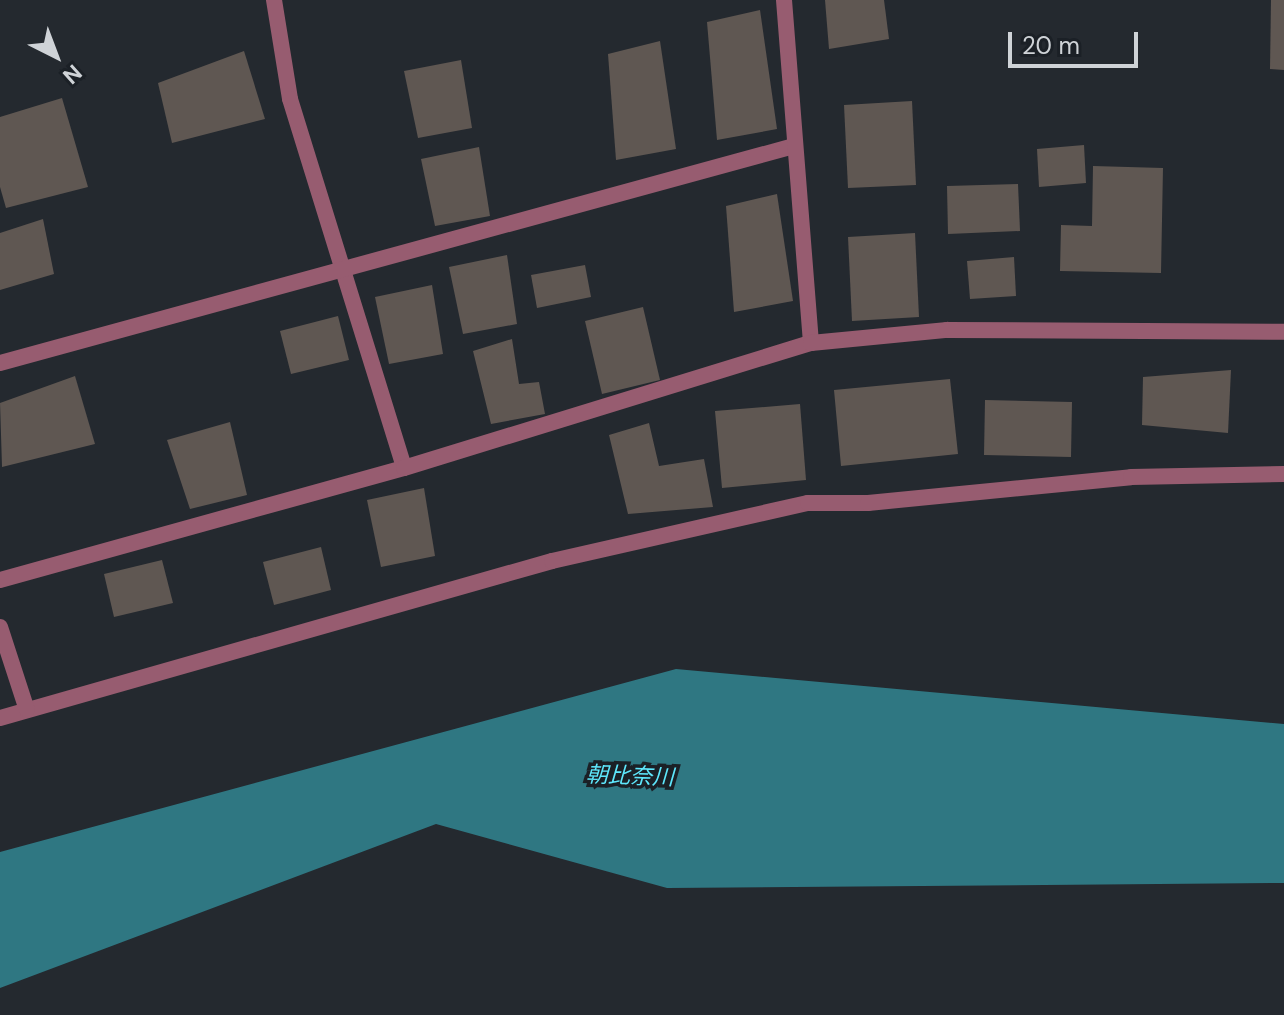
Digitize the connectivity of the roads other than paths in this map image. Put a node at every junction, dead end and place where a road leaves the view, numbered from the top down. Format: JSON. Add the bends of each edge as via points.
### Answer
{"nodes":[{"id":1,"x":274,"y":0,"type":"edge"},
{"id":2,"x":784,"y":0,"type":"edge"},
{"id":3,"x":794,"y":146,"type":"junction"},
{"id":4,"x":340,"y":268,"type":"junction"},
{"id":5,"x":1284,"y":332,"type":"edge"},
{"id":6,"x":811,"y":343,"type":"junction"},
{"id":7,"x":0,"y":363,"type":"edge"},
{"id":8,"x":404,"y":468,"type":"junction"},
{"id":9,"x":1284,"y":474,"type":"edge"},
{"id":10,"x":0,"y":580,"type":"edge"},
{"id":11,"x":0,"y":627,"type":"edge"},
{"id":12,"x":27,"y":710,"type":"junction"},
{"id":13,"x":0,"y":718,"type":"edge"}],
"edges":[{"from":1,"to":4,"type":"street","via":[[290,99]]},
{"from":2,"to":3,"type":"street"},
{"from":3,"to":4,"type":"street"},
{"from":3,"to":6,"type":"street"},
{"from":4,"to":7,"type":"street"},
{"from":4,"to":8,"type":"street"},
{"from":5,"to":6,"type":"street","via":[[947,330]]},
{"from":6,"to":8,"type":"street"},
{"from":8,"to":10,"type":"street"},
{"from":9,"to":12,"type":"street","via":[[1131,477],[868,503],[808,503],[552,561]]},
{"from":11,"to":12,"type":"street"},
{"from":12,"to":13,"type":"street"}]}
